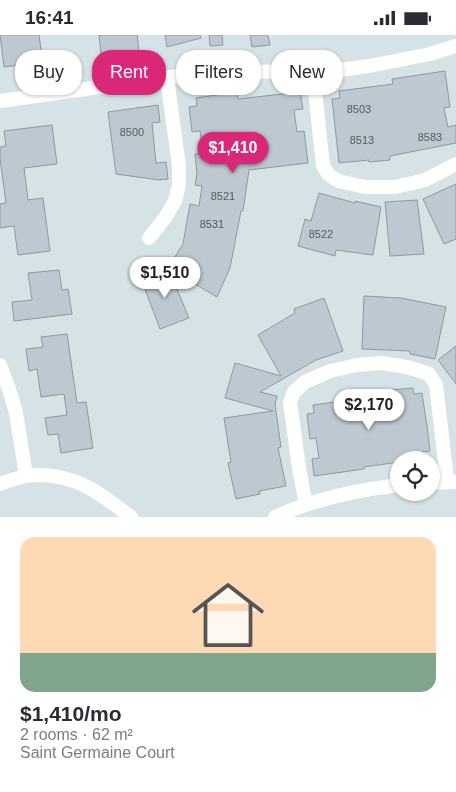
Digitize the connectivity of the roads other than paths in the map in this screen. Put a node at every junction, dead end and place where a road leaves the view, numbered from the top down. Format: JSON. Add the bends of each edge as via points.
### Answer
{"nodes":[{"id":1,"x":455,"y":51,"type":"edge"},
{"id":2,"x":343,"y":70,"type":"edge"},
{"id":3,"x":271,"y":72,"type":"edge"},
{"id":4,"x":168,"y":78,"type":"junction"},
{"id":5,"x":316,"y":95,"type":"edge"},
{"id":6,"x":0,"y":101,"type":"edge"},
{"id":7,"x":456,"y":164,"type":"edge"},
{"id":8,"x":149,"y":238,"type":"dead end"},
{"id":9,"x":0,"y":365,"type":"edge"},
{"id":10,"x":26,"y":476,"type":"junction"},
{"id":11,"x":451,"y":482,"type":"edge"},
{"id":12,"x":0,"y":484,"type":"edge"},
{"id":13,"x":390,"y":486,"type":"edge"},
{"id":14,"x":307,"y":504,"type":"junction"},
{"id":15,"x":131,"y":517,"type":"edge"},
{"id":16,"x":275,"y":517,"type":"edge"}],
"edges":[{"from":1,"to":2,"type":"street"},
{"from":3,"to":4,"type":"street"},
{"from":4,"to":6,"type":"street"},
{"from":4,"to":8,"type":"street","via":[[179,185],[175,201]]},
{"from":5,"to":7,"type":"street","via":[[323,166],[328,175],[338,181],[365,187],[395,187],[425,180]]},
{"from":9,"to":10,"type":"street","via":[[16,413]]},
{"from":10,"to":12,"type":"street"},
{"from":10,"to":15,"type":"street","via":[[41,475],[77,482]]},
{"from":11,"to":14,"type":"street","via":[[446,471],[436,385],[429,374],[381,363],[357,365],[330,371],[305,382],[294,392],[290,402],[298,468]]},
{"from":13,"to":14,"type":"street"},
{"from":14,"to":16,"type":"street"}]}
